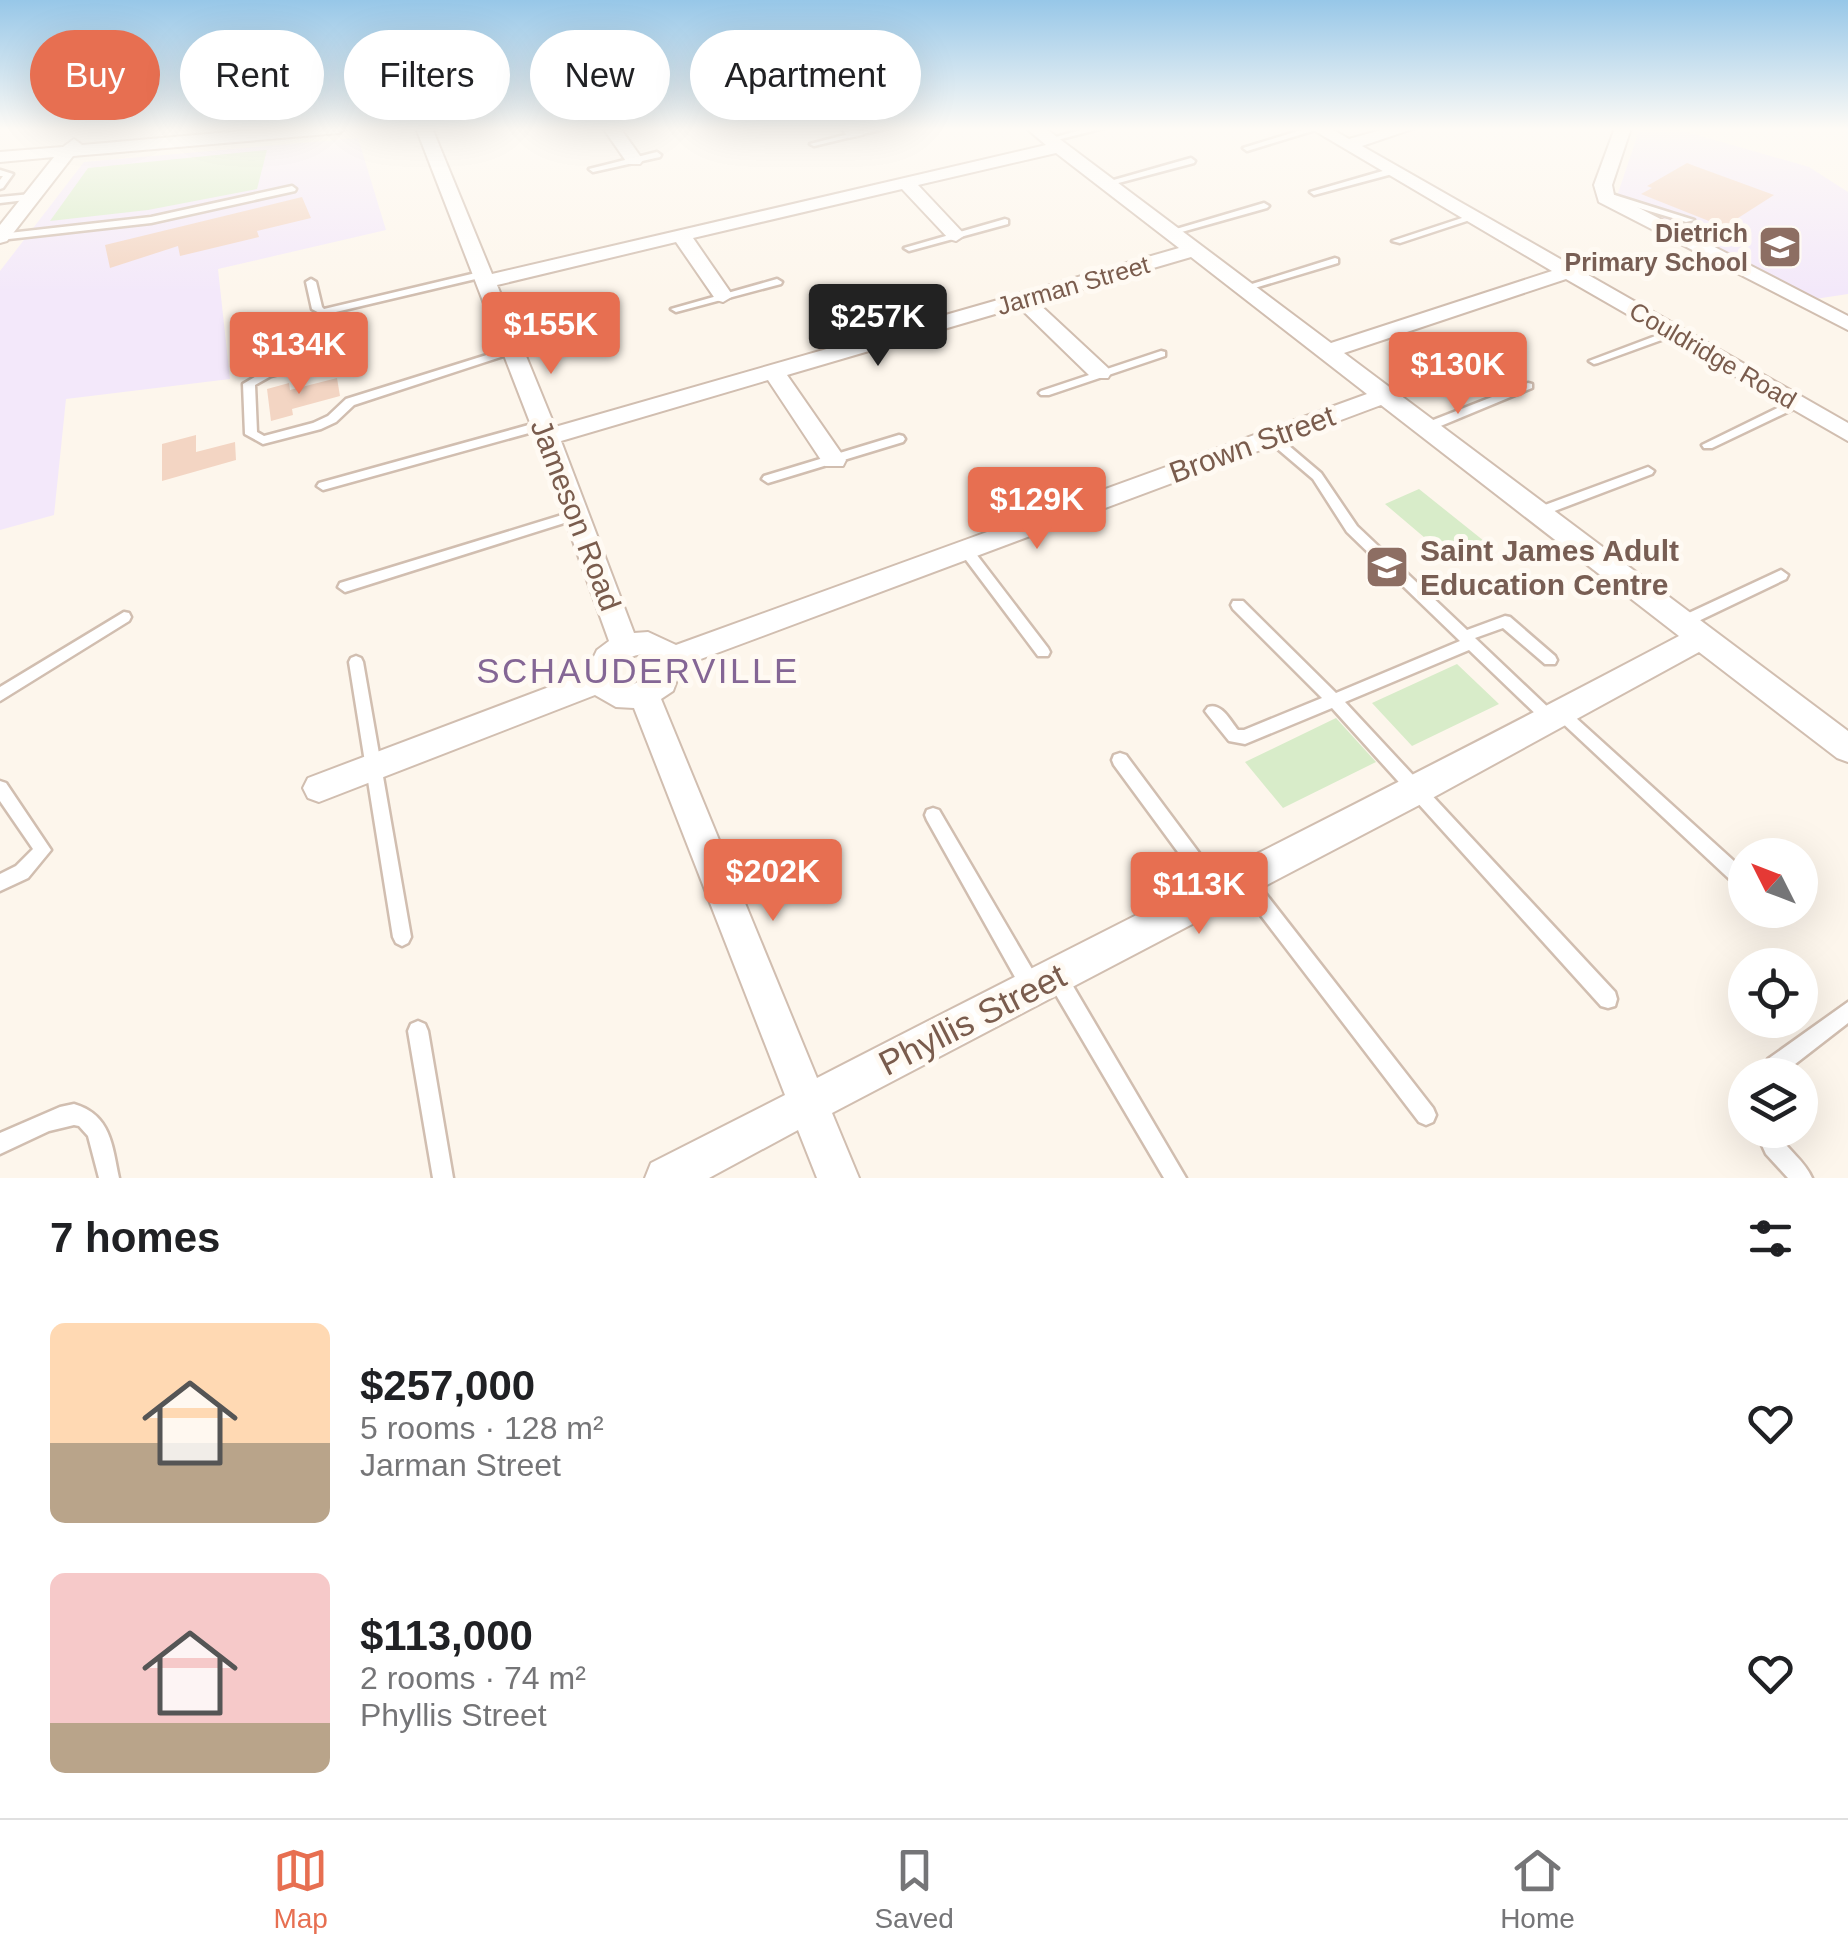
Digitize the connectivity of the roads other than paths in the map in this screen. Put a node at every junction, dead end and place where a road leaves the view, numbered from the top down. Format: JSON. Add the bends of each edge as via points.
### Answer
{"nodes":[{"id":1,"x":42,"y":183,"type":"edge"},
{"id":2,"x":445,"y":183,"type":"edge"},
{"id":3,"x":900,"y":183,"type":"edge"},
{"id":4,"x":905,"y":183,"type":"edge"},
{"id":5,"x":1106,"y":183,"type":"edge"},
{"id":6,"x":1348,"y":183,"type":"edge"},
{"id":7,"x":1414,"y":183,"type":"edge"},
{"id":8,"x":1606,"y":183,"type":"edge"},
{"id":9,"x":292,"y":189,"type":"dead end"},
{"id":10,"x":1314,"y":192,"type":"dead end"},
{"id":11,"x":1602,"y":194,"type":"junction"},
{"id":12,"x":31,"y":197,"type":"junction"},
{"id":13,"x":0,"y":200,"type":"edge"},
{"id":14,"x":1264,"y":206,"type":"dead end"},
{"id":15,"x":1474,"y":217,"type":"junction"},
{"id":16,"x":1689,"y":220,"type":"dead end"},
{"id":17,"x":1005,"y":222,"type":"dead end"},
{"id":18,"x":1171,"y":232,"type":"junction"},
{"id":19,"x":681,"y":235,"type":"junction"},
{"id":20,"x":956,"y":235,"type":"junction"},
{"id":21,"x":0,"y":237,"type":"edge"},
{"id":22,"x":1397,"y":241,"type":"dead end"},
{"id":23,"x":909,"y":248,"type":"dead end"},
{"id":24,"x":1195,"y":250,"type":"junction"},
{"id":25,"x":1335,"y":261,"type":"dead end"},
{"id":26,"x":1569,"y":272,"type":"junction"},
{"id":27,"x":482,"y":278,"type":"junction"},
{"id":28,"x":311,"y":282,"type":"dead end"},
{"id":29,"x":777,"y":282,"type":"dead end"},
{"id":30,"x":1244,"y":288,"type":"junction"},
{"id":31,"x":723,"y":296,"type":"junction"},
{"id":32,"x":1024,"y":300,"type":"junction"},
{"id":33,"x":676,"y":309,"type":"dead end"},
{"id":34,"x":1848,"y":324,"type":"edge"},
{"id":35,"x":1674,"y":332,"type":"junction"},
{"id":36,"x":512,"y":350,"type":"junction"},
{"id":37,"x":1328,"y":351,"type":"junction"},
{"id":38,"x":1161,"y":354,"type":"dead end"},
{"id":39,"x":330,"y":357,"type":"dead end"},
{"id":40,"x":1594,"y":361,"type":"dead end"},
{"id":41,"x":774,"y":372,"type":"junction"},
{"id":42,"x":1100,"y":373,"type":"junction"},
{"id":43,"x":1528,"y":386,"type":"dead end"},
{"id":44,"x":1045,"y":392,"type":"dead end"},
{"id":45,"x":1385,"y":395,"type":"junction"},
{"id":46,"x":1796,"y":403,"type":"junction"},
{"id":47,"x":1426,"y":427,"type":"junction"},
{"id":48,"x":545,"y":431,"type":"junction"},
{"id":49,"x":1848,"y":433,"type":"edge"},
{"id":50,"x":1270,"y":437,"type":"junction"},
{"id":51,"x":900,"y":438,"type":"dead end"},
{"id":52,"x":1708,"y":445,"type":"dead end"},
{"id":53,"x":834,"y":460,"type":"junction"},
{"id":54,"x":1648,"y":470,"type":"dead end"},
{"id":55,"x":768,"y":479,"type":"dead end"},
{"id":56,"x":323,"y":486,"type":"dead end"},
{"id":57,"x":1538,"y":512,"type":"junction"},
{"id":58,"x":575,"y":515,"type":"junction"},
{"id":59,"x":964,"y":549,"type":"junction"},
{"id":60,"x":1781,"y":574,"type":"dead end"},
{"id":61,"x":345,"y":588,"type":"dead end"},
{"id":62,"x":1238,"y":604,"type":"dead end"},
{"id":63,"x":124,"y":618,"type":"dead end"},
{"id":64,"x":1692,"y":630,"type":"junction"},
{"id":65,"x":1468,"y":640,"type":"junction"},
{"id":66,"x":624,"y":646,"type":"junction"},
{"id":67,"x":1043,"y":652,"type":"dead end"},
{"id":68,"x":670,"y":659,"type":"junction"},
{"id":69,"x":1550,"y":660,"type":"dead end"},
{"id":70,"x":356,"y":662,"type":"dead end"},
{"id":71,"x":600,"y":680,"type":"junction"},
{"id":72,"x":0,"y":695,"type":"edge"},
{"id":73,"x":644,"y":695,"type":"junction"},
{"id":74,"x":1334,"y":700,"type":"junction"},
{"id":75,"x":1213,"y":711,"type":"dead end"},
{"id":76,"x":1554,"y":715,"type":"junction"},
{"id":77,"x":1848,"y":749,"type":"edge"},
{"id":78,"x":1120,"y":760,"type":"dead end"},
{"id":79,"x":373,"y":768,"type":"junction"},
{"id":80,"x":0,"y":788,"type":"edge"},
{"id":81,"x":318,"y":788,"type":"dead end"},
{"id":82,"x":1414,"y":792,"type":"junction"},
{"id":83,"x":933,"y":815,"type":"dead end"},
{"id":84,"x":1728,"y":867,"type":"edge"},
{"id":85,"x":0,"y":883,"type":"edge"},
{"id":86,"x":1229,"y":884,"type":"junction"},
{"id":87,"x":402,"y":937,"type":"dead end"},
{"id":88,"x":1044,"y":982,"type":"junction"},
{"id":89,"x":1608,"y":999,"type":"dead end"},
{"id":90,"x":1848,"y":1011,"type":"edge"},
{"id":91,"x":418,"y":1032,"type":"dead end"},
{"id":92,"x":1786,"y":1058,"type":"edge"},
{"id":93,"x":809,"y":1101,"type":"junction"},
{"id":94,"x":1426,"y":1115,"type":"dead end"},
{"id":95,"x":0,"y":1144,"type":"edge"},
{"id":96,"x":1774,"y":1148,"type":"edge"},
{"id":97,"x":109,"y":1178,"type":"edge"},
{"id":98,"x":444,"y":1178,"type":"edge"},
{"id":99,"x":666,"y":1178,"type":"edge"},
{"id":100,"x":838,"y":1178,"type":"edge"},
{"id":101,"x":1176,"y":1178,"type":"edge"},
{"id":102,"x":1802,"y":1178,"type":"edge"}],
"edges":[{"from":1,"to":12,"type":"street"},
{"from":2,"to":27,"type":"street","name":"Jameson Road"},
{"from":3,"to":19,"type":"street"},
{"from":4,"to":20,"type":"street"},
{"from":5,"to":18,"type":"street"},
{"from":6,"to":10,"type":"lane"},
{"from":7,"to":15,"type":"street","name":"Couldridge Road"},
{"from":8,"to":11,"type":"street"},
{"from":9,"to":21,"type":"lane","via":[[150,220]]},
{"from":11,"to":16,"type":"lane"},
{"from":11,"to":34,"type":"street"},
{"from":12,"to":13,"type":"lane"},
{"from":12,"to":21,"type":"street"},
{"from":14,"to":18,"type":"lane"},
{"from":15,"to":22,"type":"lane"},
{"from":15,"to":26,"type":"street","name":"Couldridge Road"},
{"from":17,"to":20,"type":"lane"},
{"from":18,"to":24,"type":"street"},
{"from":19,"to":27,"type":"street"},
{"from":19,"to":31,"type":"street"},
{"from":20,"to":23,"type":"lane"},
{"from":24,"to":30,"type":"street"},
{"from":24,"to":32,"type":"street","name":"Jarman Street"},
{"from":25,"to":30,"type":"lane"},
{"from":26,"to":35,"type":"street","name":"Couldridge Road"},
{"from":26,"to":37,"type":"street"},
{"from":27,"to":28,"type":"lane","via":[[323,312]]},
{"from":27,"to":36,"type":"street","name":"Jameson Road"},
{"from":29,"to":31,"type":"lane"},
{"from":30,"to":37,"type":"street"},
{"from":31,"to":33,"type":"lane"},
{"from":32,"to":41,"type":"street","name":"Jarman Street"},
{"from":32,"to":42,"type":"street"},
{"from":35,"to":40,"type":"lane"},
{"from":35,"to":46,"type":"street","name":"Couldridge Road"},
{"from":36,"to":39,"type":"lane","via":[[350,402],[317,426],[255,438],[249,384]]},
{"from":36,"to":48,"type":"street","name":"Jameson Road"},
{"from":37,"to":45,"type":"street"},
{"from":38,"to":42,"type":"lane"},
{"from":41,"to":48,"type":"street","name":"Jarman Street"},
{"from":41,"to":53,"type":"street"},
{"from":42,"to":44,"type":"lane"},
{"from":43,"to":47,"type":"lane"},
{"from":45,"to":47,"type":"street"},
{"from":45,"to":50,"type":"street","name":"Brown Street"},
{"from":46,"to":49,"type":"street","name":"Couldridge Road"},
{"from":46,"to":52,"type":"lane"},
{"from":47,"to":57,"type":"street"},
{"from":48,"to":56,"type":"lane"},
{"from":48,"to":58,"type":"street","name":"Jameson Road"},
{"from":50,"to":59,"type":"street","name":"Brown Street"},
{"from":50,"to":65,"type":"lane","via":[[1317,476],[1352,529]]},
{"from":51,"to":53,"type":"lane"},
{"from":53,"to":55,"type":"lane"},
{"from":54,"to":57,"type":"lane"},
{"from":57,"to":64,"type":"street"},
{"from":58,"to":61,"type":"lane"},
{"from":58,"to":66,"type":"street","name":"Jameson Road"},
{"from":59,"to":67,"type":"lane"},
{"from":59,"to":68,"type":"street","name":"Brown Street"},
{"from":60,"to":64,"type":"lane"},
{"from":62,"to":74,"type":"lane"},
{"from":63,"to":72,"type":"lane"},
{"from":64,"to":76,"type":"street","name":"Phyllis Street"},
{"from":64,"to":77,"type":"street"},
{"from":65,"to":69,"type":"lane","via":[[1504,622]]},
{"from":65,"to":74,"type":"lane"},
{"from":65,"to":76,"type":"lane"},
{"from":66,"to":68,"type":"street","via":[[648,642]]},
{"from":66,"to":71,"type":"street","via":[[603,664]]},
{"from":68,"to":73,"type":"street","via":[[662,683]]},
{"from":70,"to":79,"type":"lane"},
{"from":71,"to":73,"type":"street","via":[[611,693]]},
{"from":71,"to":79,"type":"street"},
{"from":73,"to":93,"type":"street"},
{"from":74,"to":75,"type":"lane","via":[[1240,738]]},
{"from":74,"to":82,"type":"lane"},
{"from":76,"to":82,"type":"street","name":"Phyllis Street"},
{"from":76,"to":84,"type":"lane"},
{"from":78,"to":86,"type":"lane"},
{"from":79,"to":81,"type":"street"},
{"from":79,"to":87,"type":"lane"},
{"from":80,"to":85,"type":"lane","via":[[43,850]]},
{"from":82,"to":86,"type":"street","name":"Phyllis Street"},
{"from":82,"to":89,"type":"lane"},
{"from":83,"to":88,"type":"lane"},
{"from":86,"to":88,"type":"street","name":"Phyllis Street"},
{"from":86,"to":94,"type":"lane"},
{"from":88,"to":93,"type":"street","name":"Phyllis Street"},
{"from":88,"to":101,"type":"lane"},
{"from":90,"to":92,"type":"lane"},
{"from":91,"to":98,"type":"lane"},
{"from":93,"to":99,"type":"street","name":"Phyllis Street"},
{"from":93,"to":100,"type":"street"},
{"from":95,"to":97,"type":"lane","via":[[58,1118],[84,1116],[104,1143]]},
{"from":96,"to":102,"type":"lane"}]}
